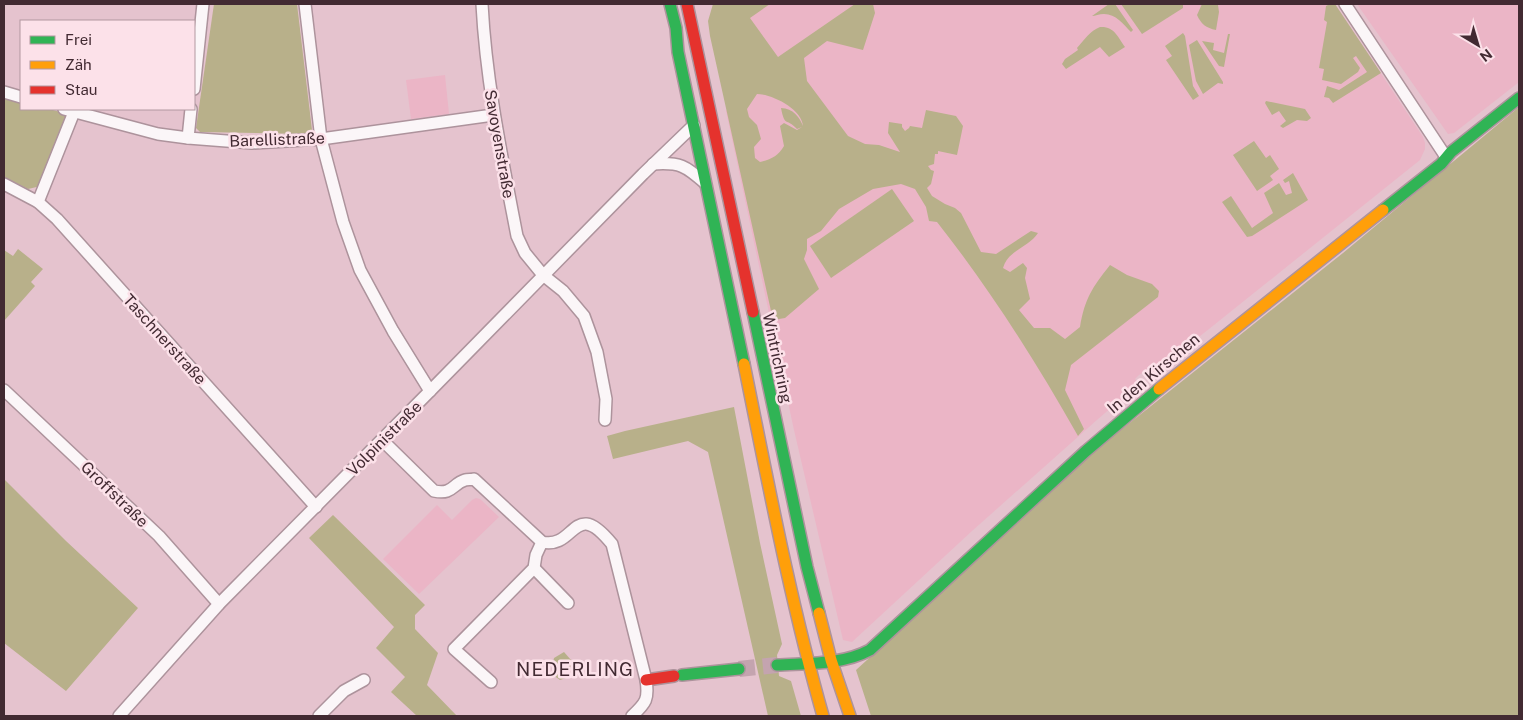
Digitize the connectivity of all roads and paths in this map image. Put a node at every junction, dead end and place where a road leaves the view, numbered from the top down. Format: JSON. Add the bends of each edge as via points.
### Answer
{"nodes":[{"id":1,"x":203,"y":4,"type":"edge"},
{"id":2,"x":305,"y":4,"type":"edge"},
{"id":3,"x":482,"y":4,"type":"edge"},
{"id":4,"x":670,"y":4,"type":"edge"},
{"id":5,"x":687,"y":4,"type":"edge"},
{"id":6,"x":1345,"y":4,"type":"edge"},
{"id":7,"x":700,"y":9,"type":"dead end"},
{"id":8,"x":694,"y":37,"type":"junction"},
{"id":9,"x":195,"y":79,"type":"edge"},
{"id":10,"x":4,"y":92,"type":"edge"},
{"id":11,"x":20,"y":97,"type":"edge"},
{"id":12,"x":1519,"y":98,"type":"edge"},
{"id":13,"x":69,"y":110,"type":"edge"},
{"id":14,"x":192,"y":110,"type":"edge"},
{"id":15,"x":493,"y":115,"type":"junction"},
{"id":16,"x":694,"y":125,"type":"junction"},
{"id":17,"x":188,"y":138,"type":"junction"},
{"id":18,"x":321,"y":139,"type":"junction"},
{"id":19,"x":1446,"y":156,"type":"junction"},
{"id":20,"x":653,"y":164,"type":"junction"},
{"id":21,"x":4,"y":184,"type":"edge"},
{"id":22,"x":706,"y":184,"type":"junction"},
{"id":23,"x":38,"y":202,"type":"junction"},
{"id":24,"x":543,"y":275,"type":"junction"},
{"id":25,"x":4,"y":390,"type":"edge"},
{"id":26,"x":430,"y":392,"type":"junction"},
{"id":27,"x":605,"y":420,"type":"dead end"},
{"id":28,"x":382,"y":440,"type":"junction"},
{"id":29,"x":316,"y":507,"type":"junction"},
{"id":30,"x":542,"y":542,"type":"junction"},
{"id":31,"x":534,"y":568,"type":"junction"},
{"id":32,"x":568,"y":602,"type":"dead end"},
{"id":33,"x":219,"y":604,"type":"junction"},
{"id":34,"x":831,"y":660,"type":"junction"},
{"id":35,"x":808,"y":664,"type":"junction"},
{"id":36,"x":777,"y":665,"type":"tunnel mouth"},
{"id":37,"x":739,"y":669,"type":"tunnel mouth"},
{"id":38,"x":364,"y":680,"type":"dead end"},
{"id":39,"x":646,"y":680,"type":"junction"},
{"id":40,"x":491,"y":682,"type":"dead end"},
{"id":41,"x":119,"y":716,"type":"edge"},
{"id":42,"x":319,"y":716,"type":"edge"},
{"id":43,"x":632,"y":716,"type":"edge"},
{"id":44,"x":823,"y":716,"type":"edge"},
{"id":45,"x":850,"y":716,"type":"edge"}],
"edges":[{"from":1,"to":9,"type":"street"},
{"from":2,"to":18,"type":"street"},
{"from":3,"to":15,"type":"street","name":"Savoyenstraße"},
{"from":4,"to":16,"type":"main road"},
{"from":5,"to":8,"type":"main road","name":"Wintrichring"},
{"from":6,"to":19,"type":"street"},
{"from":7,"to":8,"type":"main road"},
{"from":8,"to":34,"type":"main road","name":"Wintrichring","via":[[779,439]]},
{"from":10,"to":11,"type":"street"},
{"from":12,"to":19,"type":"main road","name":"In den Kirschen"},
{"from":13,"to":17,"type":"street","name":"Barellistraße","via":[[158,134]]},
{"from":13,"to":23,"type":"street"},
{"from":14,"to":17,"type":"street"},
{"from":15,"to":18,"type":"street","name":"Barellistraße"},
{"from":15,"to":24,"type":"street","name":"Savoyenstraße","via":[[517,236],[525,253]]},
{"from":16,"to":20,"type":"street","name":"Volpinistraße"},
{"from":16,"to":22,"type":"main road"},
{"from":17,"to":18,"type":"street","name":"Barellistraße","via":[[252,143]]},
{"from":18,"to":26,"type":"street","via":[[343,222],[360,270]]},
{"from":19,"to":34,"type":"main road","name":"In den Kirschen","via":[[1441,164],[1153,393],[870,650],[860,656]]},
{"from":20,"to":22,"type":"street","via":[[685,166]]},
{"from":20,"to":24,"type":"street","name":"Volpinistraße"},
{"from":21,"to":23,"type":"street","name":"Taschnerstraße"},
{"from":22,"to":35,"type":"main road"},
{"from":23,"to":29,"type":"street","name":"Taschnerstraße","via":[[57,219]]},
{"from":24,"to":26,"type":"street","name":"Volpinistraße"},
{"from":24,"to":27,"type":"street","name":"Savoyenstraße","via":[[563,290],[584,316],[606,399]]},
{"from":25,"to":33,"type":"street","name":"Groffstraße","via":[[159,536]]},
{"from":26,"to":28,"type":"street","name":"Volpinistraße"},
{"from":28,"to":29,"type":"street","name":"Volpinistraße"},
{"from":28,"to":30,"type":"street","via":[[434,491],[453,489],[464,480],[474,479]]},
{"from":29,"to":33,"type":"street","name":"Volpinistraße"},
{"from":30,"to":31,"type":"street"},
{"from":30,"to":39,"type":"street","via":[[552,544],[560,541],[583,523],[601,530],[612,544]]},
{"from":31,"to":32,"type":"street"},
{"from":31,"to":40,"type":"street","via":[[454,649]]},
{"from":33,"to":41,"type":"street","name":"Volpinistraße"},
{"from":34,"to":35,"type":"main road","name":"In den Kirschen"},
{"from":34,"to":45,"type":"main road","name":"Wintrichring"},
{"from":35,"to":36,"type":"main road","name":"In den Kirschen"},
{"from":35,"to":44,"type":"main road"},
{"from":37,"to":39,"type":"main road"},
{"from":38,"to":42,"type":"street","via":[[344,691]]},
{"from":39,"to":43,"type":"street","via":[[648,691],[644,705]]}]}
